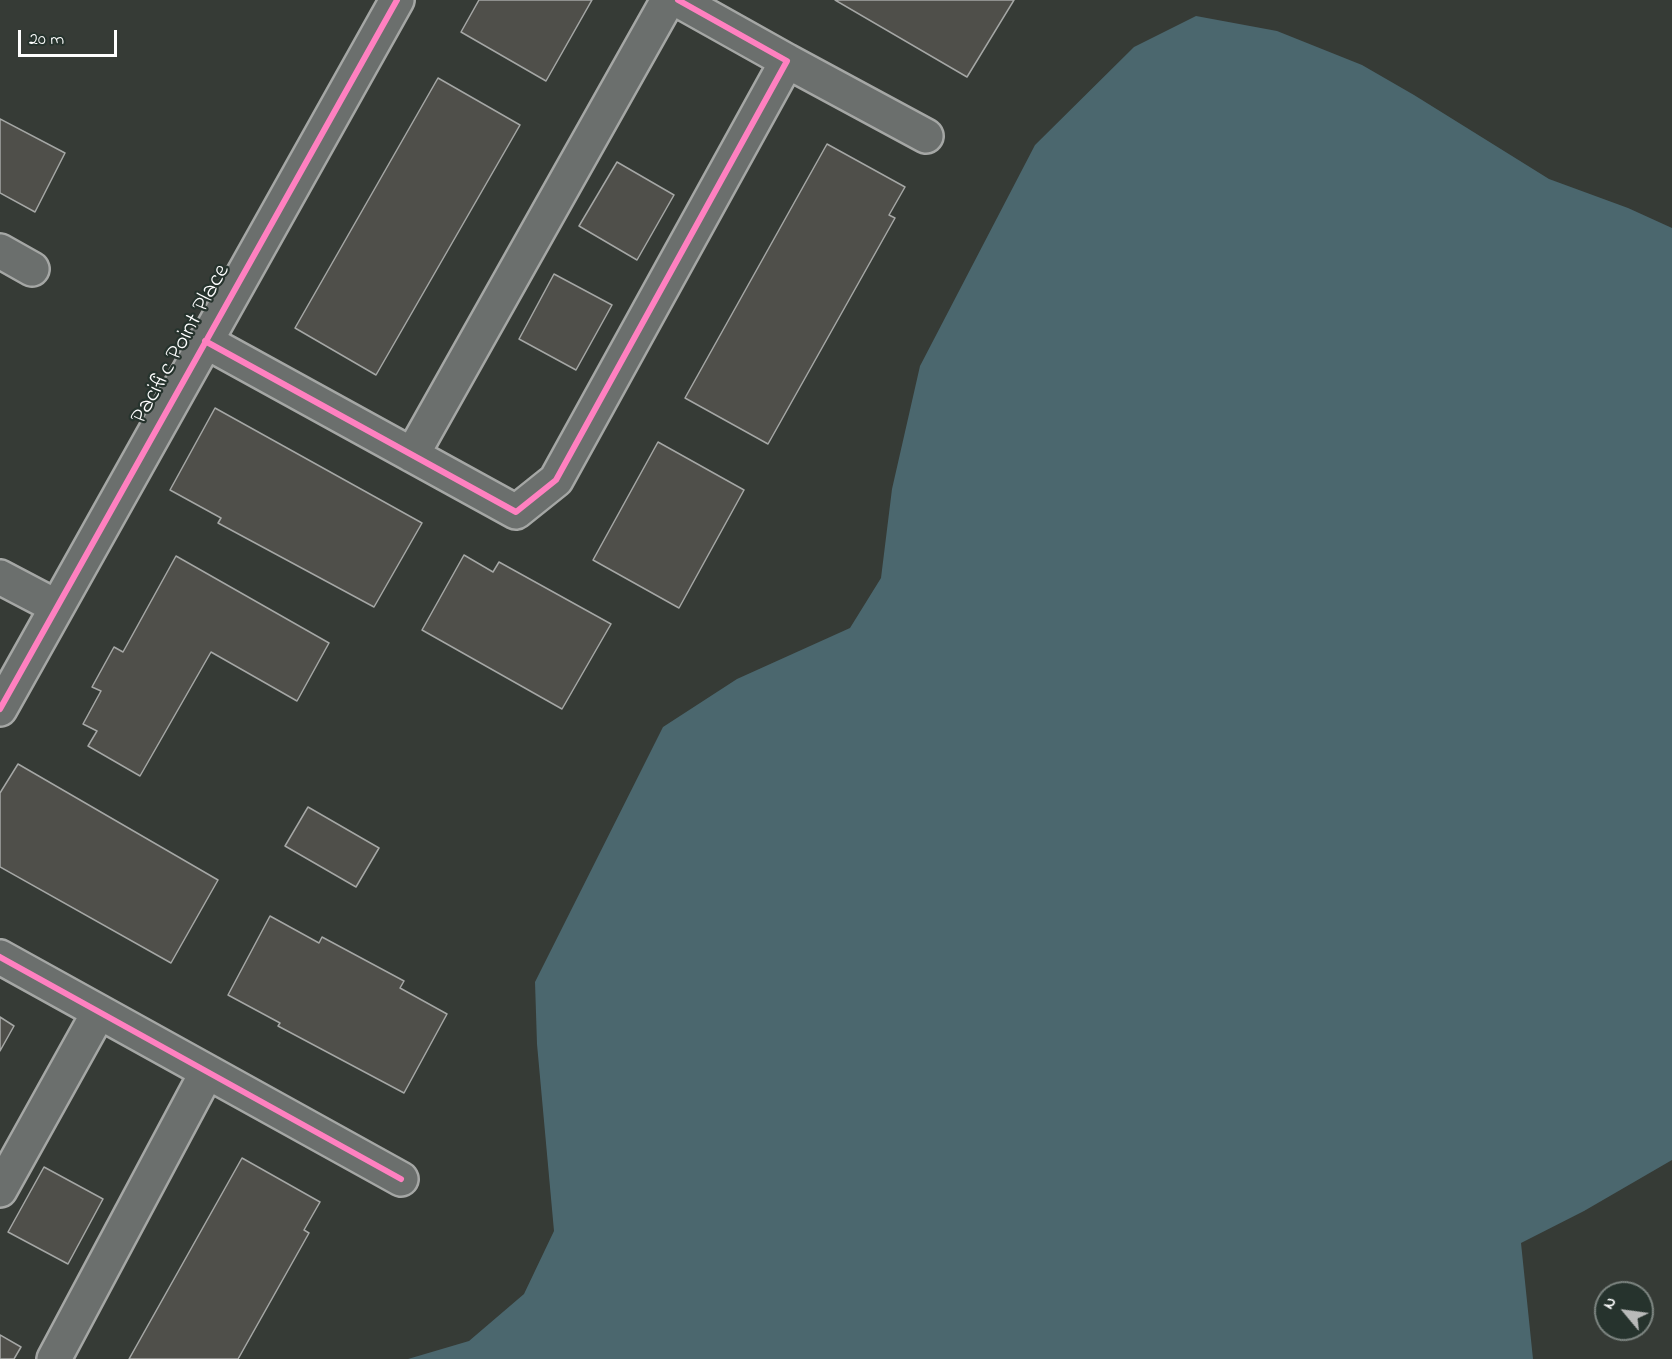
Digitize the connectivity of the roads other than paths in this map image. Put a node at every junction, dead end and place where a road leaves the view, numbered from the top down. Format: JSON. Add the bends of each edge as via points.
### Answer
{"nodes":[{"id":1,"x":397,"y":0,"type":"edge"},
{"id":2,"x":668,"y":0,"type":"edge"},
{"id":3,"x":678,"y":0,"type":"edge"},
{"id":4,"x":787,"y":61,"type":"junction"},
{"id":5,"x":926,"y":136,"type":"dead end"},
{"id":6,"x":0,"y":251,"type":"edge"},
{"id":7,"x":32,"y":269,"type":"dead end"},
{"id":8,"x":204,"y":341,"type":"junction"},
{"id":9,"x":412,"y":455,"type":"junction"},
{"id":10,"x":0,"y":577,"type":"edge"},
{"id":11,"x":57,"y":607,"type":"junction"},
{"id":12,"x":0,"y":709,"type":"edge"},
{"id":13,"x":0,"y":957,"type":"edge"},
{"id":14,"x":99,"y":1012,"type":"junction"},
{"id":15,"x":207,"y":1072,"type":"junction"},
{"id":16,"x":401,"y":1179,"type":"dead end"},
{"id":17,"x":0,"y":1190,"type":"edge"},
{"id":18,"x":54,"y":1359,"type":"edge"}],
"edges":[{"from":1,"to":8,"type":"street","name":"Pacific Point Place"},
{"from":2,"to":9,"type":"street"},
{"from":3,"to":4,"type":"street"},
{"from":4,"to":5,"type":"street"},
{"from":4,"to":9,"type":"street","via":[[556,480],[516,512]]},
{"from":6,"to":7,"type":"street"},
{"from":8,"to":9,"type":"street"},
{"from":8,"to":11,"type":"street","name":"Pacific Point Place"},
{"from":10,"to":11,"type":"street"},
{"from":11,"to":12,"type":"street","name":"Pacific Point Place"},
{"from":13,"to":14,"type":"street"},
{"from":14,"to":15,"type":"street"},
{"from":14,"to":17,"type":"street"},
{"from":15,"to":16,"type":"street"},
{"from":15,"to":18,"type":"street"}]}
